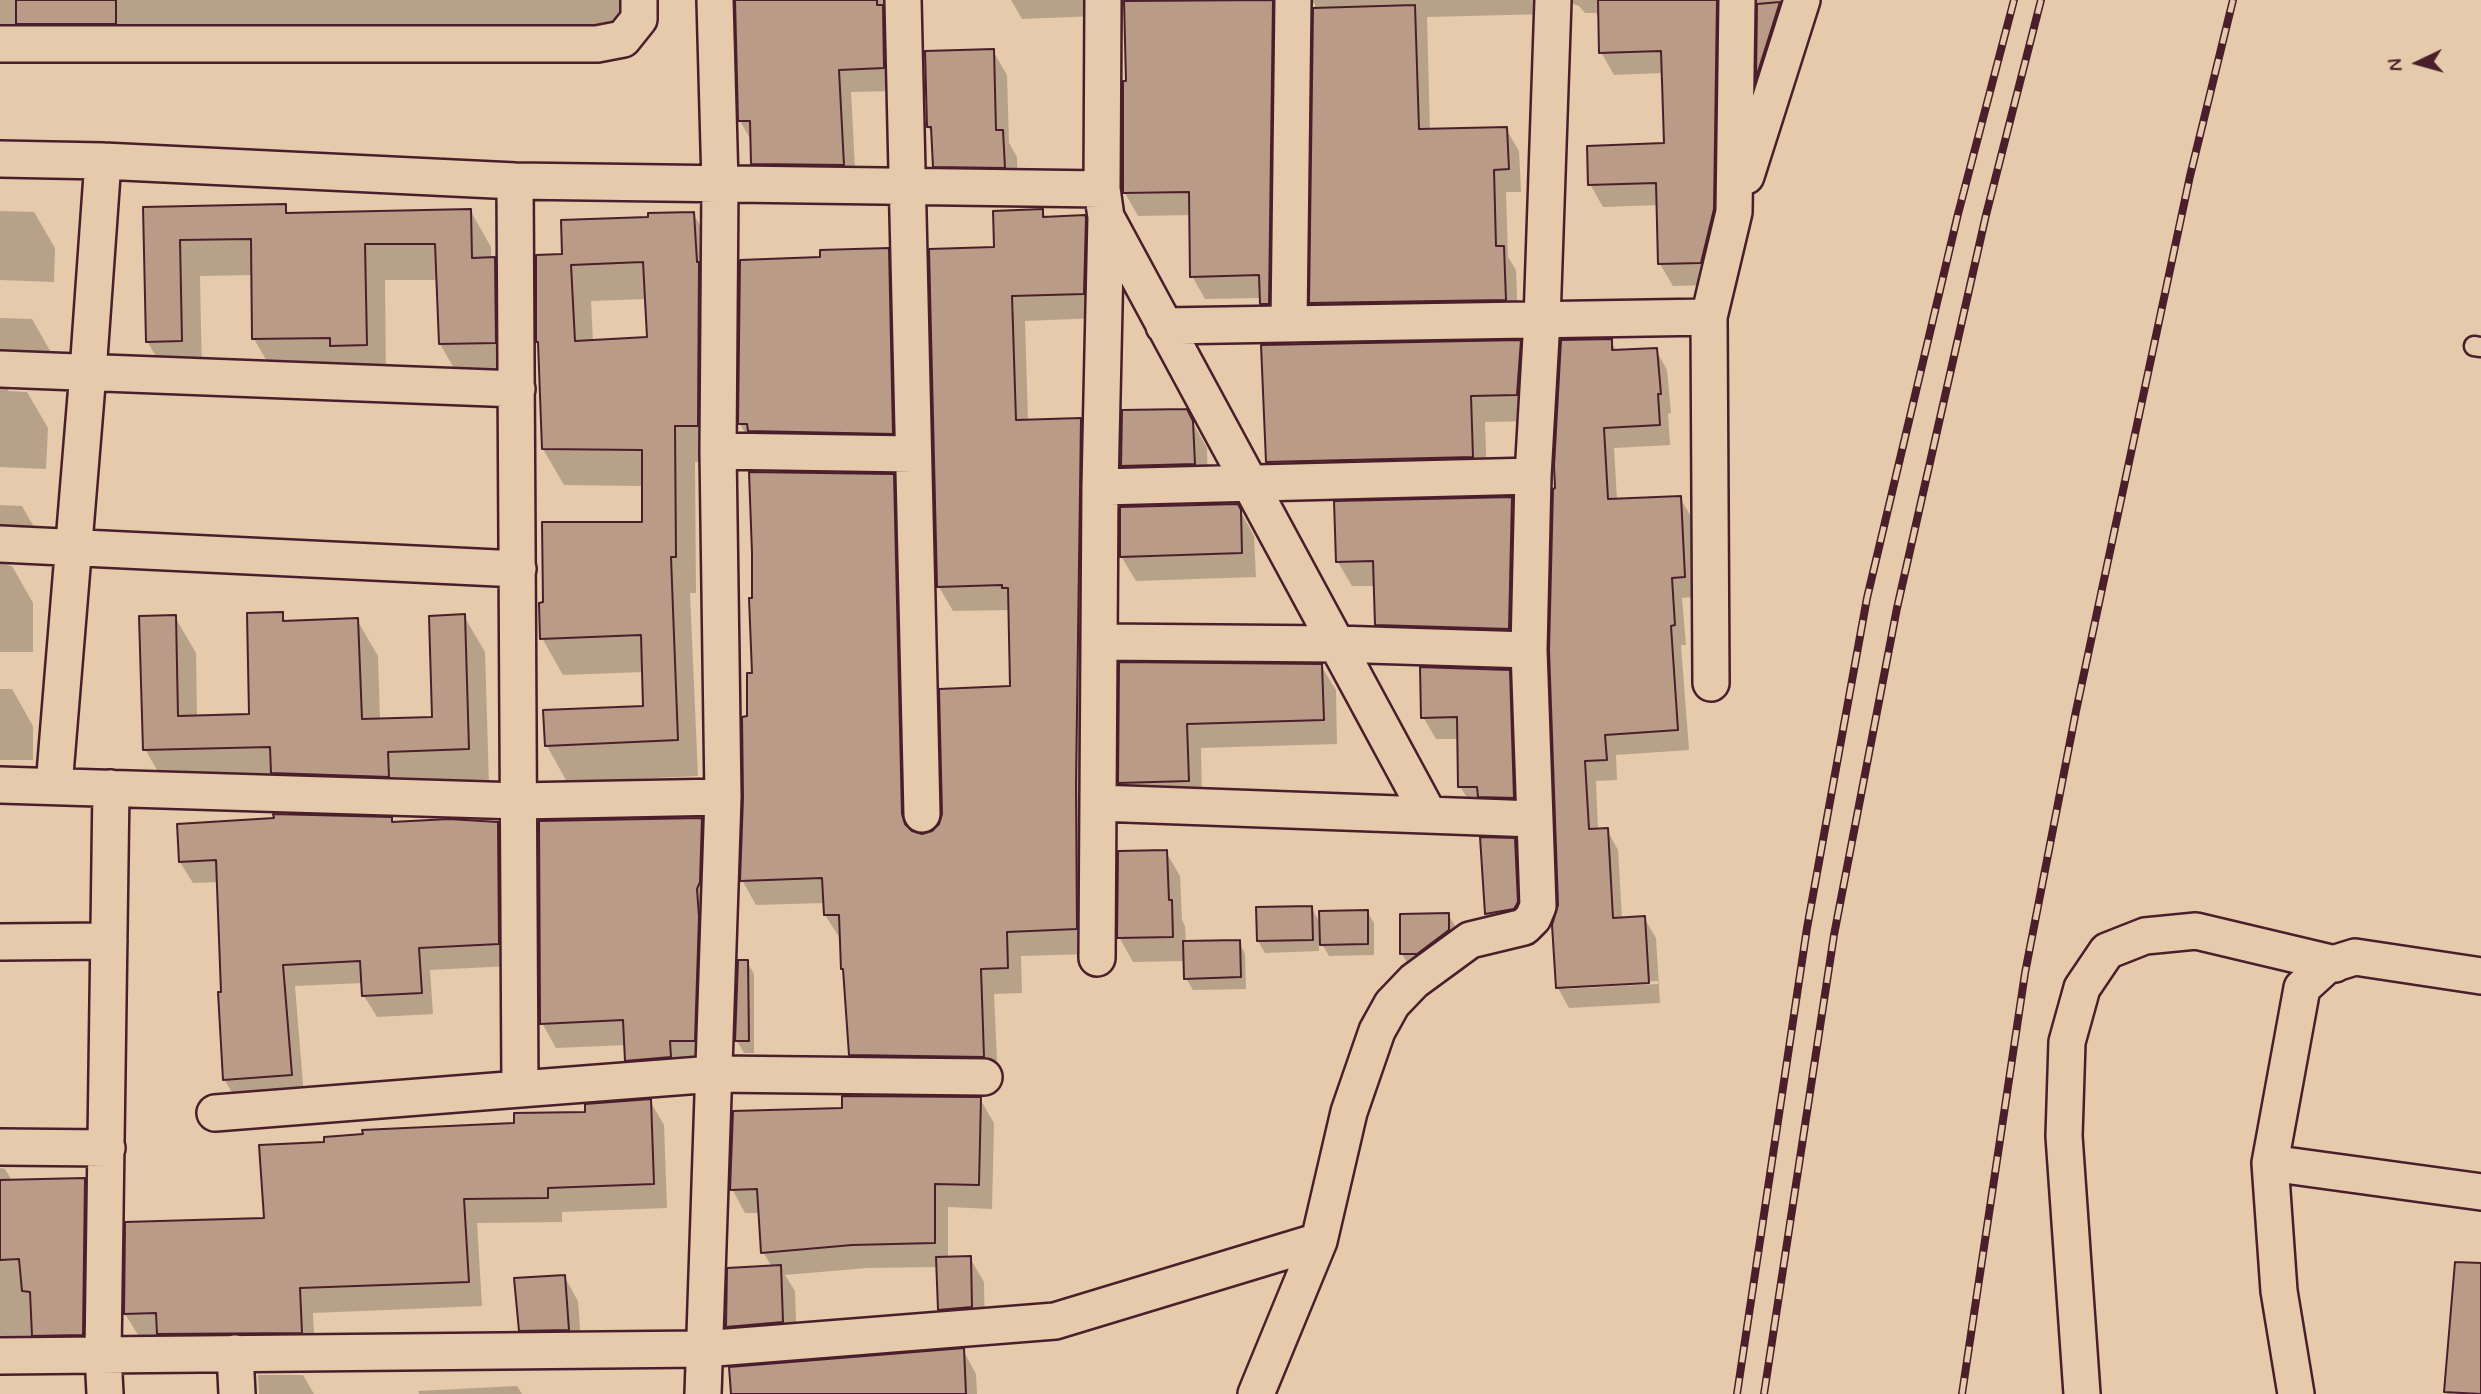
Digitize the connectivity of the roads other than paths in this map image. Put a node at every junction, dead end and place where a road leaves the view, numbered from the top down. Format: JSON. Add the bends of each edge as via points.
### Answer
{"nodes":[{"id":1,"x":639,"y":0,"type":"edge"},
{"id":2,"x":715,"y":0,"type":"edge"},
{"id":3,"x":903,"y":0,"type":"edge"},
{"id":4,"x":1103,"y":0,"type":"edge"},
{"id":5,"x":1293,"y":0,"type":"edge"},
{"id":6,"x":1553,"y":0,"type":"edge"},
{"id":7,"x":1737,"y":0,"type":"edge"},
{"id":8,"x":1802,"y":0,"type":"edge"},
{"id":9,"x":0,"y":44,"type":"edge"},
{"id":10,"x":0,"y":159,"type":"edge"},
{"id":11,"x":103,"y":161,"type":"junction"},
{"id":12,"x":515,"y":181,"type":"junction"},
{"id":13,"x":720,"y":184,"type":"junction"},
{"id":14,"x":908,"y":187,"type":"junction"},
{"id":15,"x":1104,"y":203,"type":"junction"},
{"id":16,"x":1734,"y":212,"type":"junction"},
{"id":17,"x":1709,"y":317,"type":"junction"},
{"id":18,"x":1542,"y":320,"type":"junction"},
{"id":19,"x":1289,"y":324,"type":"junction"},
{"id":20,"x":1164,"y":326,"type":"junction"},
{"id":21,"x":0,"y":369,"type":"edge"},
{"id":22,"x":88,"y":373,"type":"junction"},
{"id":23,"x":517,"y":389,"type":"junction"},
{"id":24,"x":718,"y":451,"type":"junction"},
{"id":25,"x":913,"y":454,"type":"junction"},
{"id":26,"x":1533,"y":476,"type":"junction"},
{"id":27,"x":1250,"y":483,"type":"junction"},
{"id":28,"x":1100,"y":487,"type":"junction"},
{"id":29,"x":0,"y":544,"type":"edge"},
{"id":30,"x":73,"y":549,"type":"junction"},
{"id":31,"x":518,"y":569,"type":"junction"},
{"id":32,"x":1100,"y":642,"type":"junction"},
{"id":33,"x":1336,"y":643,"type":"junction"},
{"id":34,"x":1529,"y":650,"type":"junction"},
{"id":35,"x":1711,"y":683,"type":"dead end"},
{"id":36,"x":0,"y":785,"type":"edge"},
{"id":37,"x":54,"y":786,"type":"junction"},
{"id":38,"x":111,"y":788,"type":"junction"},
{"id":39,"x":723,"y":797,"type":"junction"},
{"id":40,"x":519,"y":801,"type":"junction"},
{"id":41,"x":1098,"y":803,"type":"junction"},
{"id":42,"x":922,"y":814,"type":"dead end"},
{"id":43,"x":1429,"y":815,"type":"junction"},
{"id":44,"x":1535,"y":819,"type":"junction"},
{"id":45,"x":109,"y":941,"type":"junction"},
{"id":46,"x":0,"y":942,"type":"edge"},
{"id":47,"x":1097,"y":958,"type":"dead end"},
{"id":48,"x":2334,"y":964,"type":"junction"},
{"id":49,"x":2481,"y":976,"type":"edge"},
{"id":50,"x":714,"y":1074,"type":"junction"},
{"id":51,"x":984,"y":1077,"type":"dead end"},
{"id":52,"x":520,"y":1089,"type":"junction"},
{"id":53,"x":215,"y":1113,"type":"dead end"},
{"id":54,"x":0,"y":1147,"type":"edge"},
{"id":55,"x":107,"y":1148,"type":"junction"},
{"id":56,"x":2270,"y":1163,"type":"junction"},
{"id":57,"x":2481,"y":1192,"type":"edge"},
{"id":58,"x":1319,"y":1241,"type":"junction"},
{"id":59,"x":704,"y":1349,"type":"junction"},
{"id":60,"x":235,"y":1353,"type":"junction"},
{"id":61,"x":103,"y":1354,"type":"junction"},
{"id":62,"x":0,"y":1356,"type":"edge"},
{"id":63,"x":106,"y":1394,"type":"edge"},
{"id":64,"x":237,"y":1394,"type":"edge"},
{"id":65,"x":703,"y":1394,"type":"edge"},
{"id":66,"x":1256,"y":1394,"type":"edge"},
{"id":67,"x":2082,"y":1394,"type":"edge"},
{"id":68,"x":2296,"y":1394,"type":"edge"}],
"edges":[{"from":1,"to":9,"type":"street","via":[[639,19],[623,39],[597,44]]},
{"from":2,"to":13,"type":"street"},
{"from":3,"to":14,"type":"street"},
{"from":4,"to":15,"type":"street"},
{"from":5,"to":19,"type":"street"},
{"from":6,"to":18,"type":"street"},
{"from":7,"to":16,"type":"street"},
{"from":8,"to":16,"type":"street"},
{"from":10,"to":11,"type":"street"},
{"from":11,"to":12,"type":"street"},
{"from":11,"to":22,"type":"street"},
{"from":12,"to":13,"type":"street"},
{"from":12,"to":23,"type":"street"},
{"from":13,"to":14,"type":"street"},
{"from":13,"to":24,"type":"street"},
{"from":14,"to":15,"type":"street"},
{"from":14,"to":25,"type":"street"},
{"from":15,"to":20,"type":"street"},
{"from":15,"to":28,"type":"street"},
{"from":16,"to":17,"type":"street"},
{"from":17,"to":18,"type":"street"},
{"from":17,"to":35,"type":"street"},
{"from":18,"to":19,"type":"street"},
{"from":18,"to":26,"type":"street"},
{"from":19,"to":20,"type":"street"},
{"from":20,"to":27,"type":"street"},
{"from":21,"to":22,"type":"street"},
{"from":22,"to":23,"type":"street"},
{"from":22,"to":30,"type":"street"},
{"from":23,"to":31,"type":"street"},
{"from":24,"to":25,"type":"street"},
{"from":24,"to":39,"type":"street"},
{"from":25,"to":42,"type":"street"},
{"from":26,"to":27,"type":"street"},
{"from":26,"to":34,"type":"street"},
{"from":27,"to":28,"type":"street"},
{"from":27,"to":33,"type":"street"},
{"from":28,"to":32,"type":"street"},
{"from":29,"to":30,"type":"street"},
{"from":30,"to":31,"type":"street"},
{"from":30,"to":37,"type":"street"},
{"from":31,"to":40,"type":"street"},
{"from":32,"to":33,"type":"street"},
{"from":32,"to":41,"type":"street"},
{"from":33,"to":34,"type":"street"},
{"from":33,"to":43,"type":"street"},
{"from":34,"to":44,"type":"street"},
{"from":36,"to":37,"type":"street"},
{"from":37,"to":38,"type":"street"},
{"from":38,"to":40,"type":"street"},
{"from":38,"to":45,"type":"street"},
{"from":39,"to":40,"type":"street"},
{"from":39,"to":50,"type":"street"},
{"from":40,"to":52,"type":"street"},
{"from":41,"to":43,"type":"street"},
{"from":41,"to":47,"type":"street"},
{"from":43,"to":44,"type":"street"},
{"from":44,"to":58,"type":"street","via":[[1538,906],[1533,918],[1524,927],[1470,940],[1443,959],[1392,1004],[1377,1031],[1349,1112]]},
{"from":45,"to":46,"type":"street"},
{"from":45,"to":55,"type":"street"},
{"from":48,"to":49,"type":"street","via":[[2355,957]]},
{"from":48,"to":56,"type":"street","via":[[2302,988]]},
{"from":48,"to":67,"type":"street","via":[[2196,931],[2146,936],[2107,951],[2082,988],[2067,1042],[2064,1136]]},
{"from":50,"to":51,"type":"street"},
{"from":50,"to":52,"type":"street"},
{"from":50,"to":59,"type":"street"},
{"from":52,"to":53,"type":"street"},
{"from":54,"to":55,"type":"street"},
{"from":55,"to":61,"type":"street"},
{"from":56,"to":57,"type":"street"},
{"from":56,"to":68,"type":"street","via":[[2279,1291]]},
{"from":58,"to":59,"type":"street","via":[[1055,1321]]},
{"from":58,"to":66,"type":"street"},
{"from":59,"to":60,"type":"street"},
{"from":59,"to":65,"type":"street"},
{"from":60,"to":61,"type":"street"},
{"from":60,"to":64,"type":"street"},
{"from":61,"to":62,"type":"street"},
{"from":61,"to":63,"type":"street"}]}
